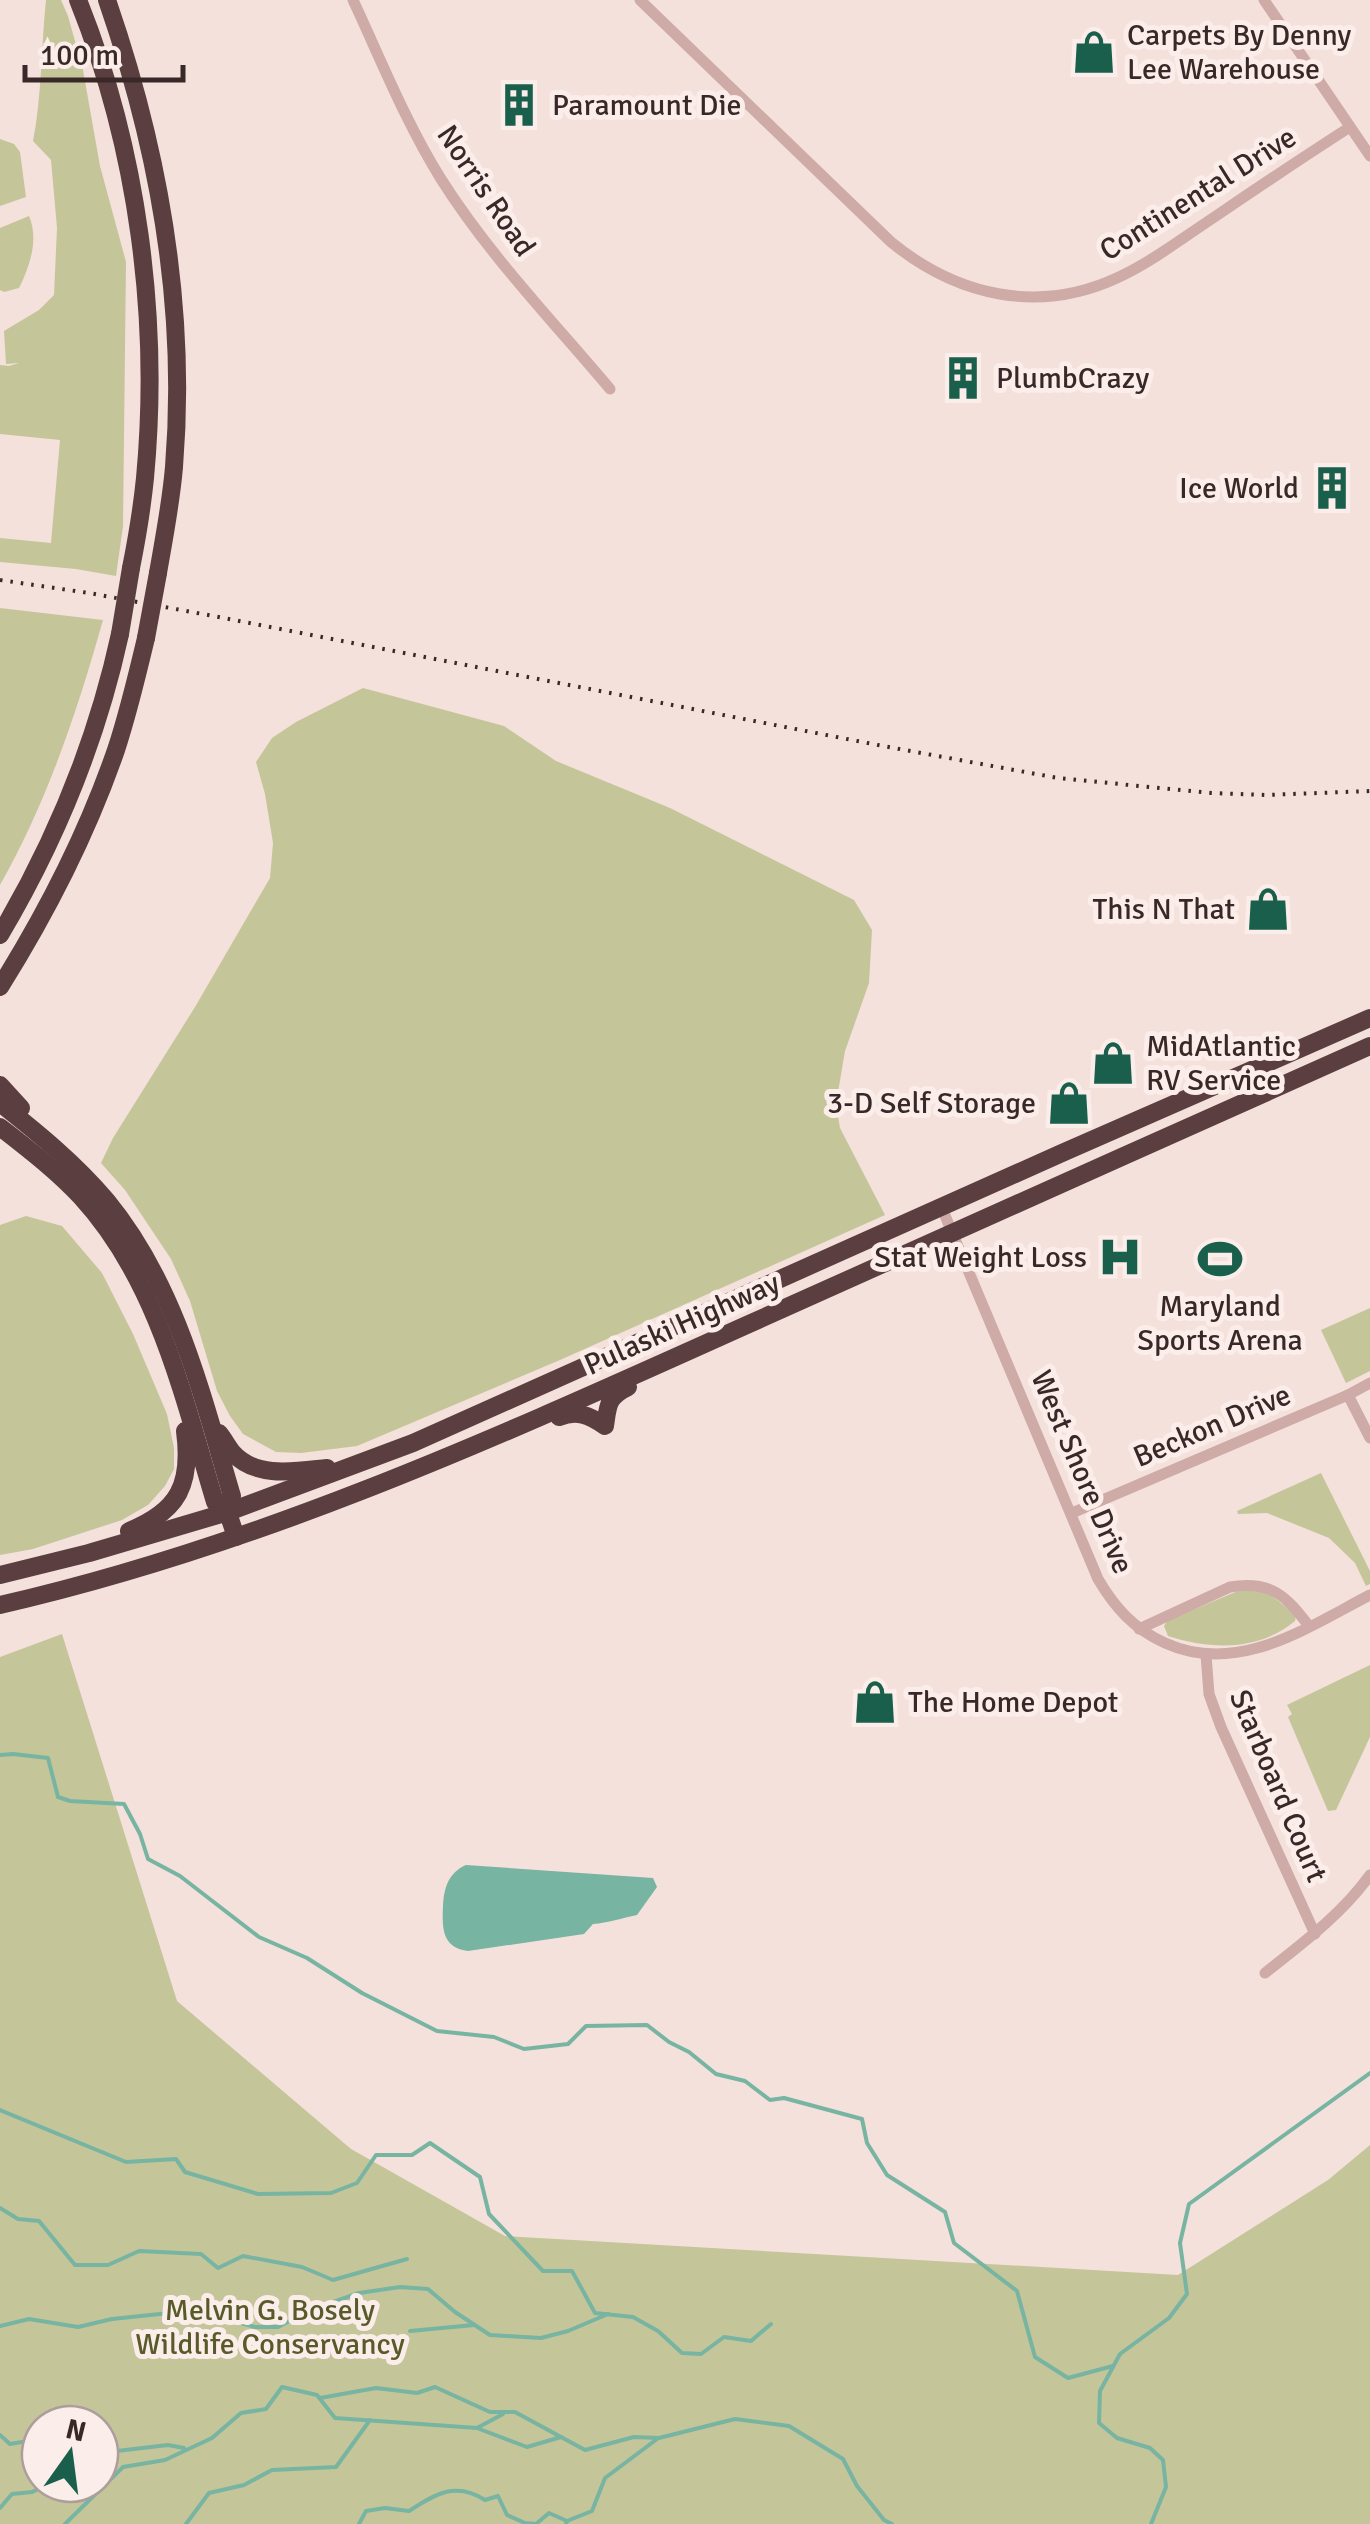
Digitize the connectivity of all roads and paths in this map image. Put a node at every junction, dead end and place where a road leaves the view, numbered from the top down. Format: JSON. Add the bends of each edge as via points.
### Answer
{"nodes":[{"id":1,"x":78,"y":0,"type":"edge"},
{"id":2,"x":107,"y":0,"type":"edge"},
{"id":3,"x":352,"y":0,"type":"edge"},
{"id":4,"x":640,"y":0,"type":"edge"},
{"id":5,"x":1264,"y":0,"type":"edge"},
{"id":6,"x":1350,"y":127,"type":"junction"},
{"id":7,"x":1370,"y":156,"type":"edge"},
{"id":8,"x":610,"y":389,"type":"dead end"},
{"id":9,"x":0,"y":935,"type":"edge"},
{"id":10,"x":24,"y":947,"type":"junction"},
{"id":11,"x":0,"y":987,"type":"edge"},
{"id":12,"x":0,"y":1006,"type":"edge"},
{"id":13,"x":1370,"y":1018,"type":"edge"},
{"id":14,"x":1370,"y":1046,"type":"edge"},
{"id":15,"x":0,"y":1085,"type":"edge"},
{"id":16,"x":0,"y":1103,"type":"edge"},
{"id":17,"x":0,"y":1127,"type":"edge"},
{"id":18,"x":0,"y":1136,"type":"edge"},
{"id":19,"x":29,"y":1150,"type":"junction"},
{"id":20,"x":72,"y":1164,"type":"junction"},
{"id":21,"x":942,"y":1206,"type":"junction"},
{"id":22,"x":952,"y":1232,"type":"junction"},
{"id":23,"x":678,"y":1356,"type":"junction"},
{"id":24,"x":170,"y":1357,"type":"junction"},
{"id":25,"x":1370,"y":1382,"type":"edge"},
{"id":26,"x":1348,"y":1395,"type":"junction"},
{"id":27,"x":209,"y":1420,"type":"junction"},
{"id":28,"x":1370,"y":1438,"type":"edge"},
{"id":29,"x":465,"y":1450,"type":"junction"},
{"id":30,"x":357,"y":1464,"type":"junction"},
{"id":31,"x":226,"y":1508,"type":"junction"},
{"id":32,"x":1072,"y":1513,"type":"junction"},
{"id":33,"x":236,"y":1537,"type":"junction"},
{"id":34,"x":52,"y":1562,"type":"junction"},
{"id":35,"x":0,"y":1575,"type":"edge"},
{"id":36,"x":1370,"y":1595,"type":"edge"},
{"id":37,"x":0,"y":1605,"type":"edge"},
{"id":38,"x":1309,"y":1626,"type":"junction"},
{"id":39,"x":1139,"y":1629,"type":"junction"},
{"id":40,"x":1206,"y":1655,"type":"junction"},
{"id":41,"x":1370,"y":1875,"type":"edge"},
{"id":42,"x":1315,"y":1934,"type":"junction"},
{"id":43,"x":1265,"y":1973,"type":"dead end"}],
"edges":[{"from":1,"to":9,"type":"highway","bridge":true,"via":[[110,96],[136,211],[148,448],[120,634],[98,718],[59,820]]},
{"from":2,"to":10,"type":"highway","bridge":true,"via":[[149,144],[171,273],[177,408],[170,500],[126,717],[74,854]]},
{"from":3,"to":8,"type":"street","name":"Norris Road","via":[[443,183],[485,243]]},
{"from":4,"to":6,"type":"street","name":"Continental Drive","via":[[891,242],[932,272],[988,292],[1052,296],[1115,279]]},
{"from":5,"to":6,"type":"street"},
{"from":6,"to":7,"type":"street"},
{"from":10,"to":11,"type":"highway"},
{"from":10,"to":12,"type":"highway"},
{"from":13,"to":21,"type":"highway","name":"Pulaski Highway"},
{"from":14,"to":22,"type":"highway","name":"Pulaski Highway"},
{"from":15,"to":20,"type":"highway"},
{"from":16,"to":20,"type":"highway"},
{"from":17,"to":19,"type":"highway"},
{"from":18,"to":19,"type":"highway"},
{"from":19,"to":24,"type":"highway","via":[[118,1244]]},
{"from":20,"to":27,"type":"highway","via":[[122,1220],[164,1290]]},
{"from":21,"to":22,"type":"street","name":"West Shore Drive"},
{"from":21,"to":30,"type":"highway","name":"Pulaski Highway"},
{"from":22,"to":23,"type":"highway","name":"Pulaski Highway"},
{"from":22,"to":32,"type":"street","name":"West Shore Drive"},
{"from":23,"to":29,"type":"highway","name":"Pulaski Highway"},
{"from":23,"to":29,"type":"highway","via":[[672,1368],[617,1392],[605,1426],[578,1412],[492,1447]]},
{"from":24,"to":31,"type":"highway","via":[[215,1502]]},
{"from":24,"to":34,"type":"highway","via":[[188,1454],[182,1489],[144,1525]]},
{"from":25,"to":26,"type":"street","name":"Beckon Drive"},
{"from":26,"to":28,"type":"street"},
{"from":26,"to":32,"type":"street","name":"Beckon Drive"},
{"from":27,"to":30,"type":"highway","via":[[235,1455],[256,1468],[286,1472]]},
{"from":27,"to":31,"type":"highway","via":[[232,1496]]},
{"from":29,"to":33,"type":"highway","name":"Pulaski Highway"},
{"from":30,"to":31,"type":"highway","name":"Pulaski Highway"},
{"from":31,"to":33,"type":"highway"},
{"from":31,"to":34,"type":"highway","name":"Pulaski Highway"},
{"from":32,"to":39,"type":"street","name":"West Shore Drive","via":[[1098,1579]]},
{"from":33,"to":37,"type":"highway","name":"Pulaski Highway"},
{"from":34,"to":35,"type":"highway","name":"Pulaski Highway"},
{"from":36,"to":38,"type":"street","name":"West Shore Drive"},
{"from":38,"to":39,"type":"street","via":[[1282,1594],[1246,1584]]},
{"from":38,"to":40,"type":"street","name":"West Shore Drive","via":[[1239,1654]]},
{"from":39,"to":40,"type":"street","name":"West Shore Drive"},
{"from":40,"to":42,"type":"street","name":"Starboard Court","via":[[1209,1694],[1221,1727]]},
{"from":41,"to":42,"type":"street"},
{"from":42,"to":43,"type":"street"}]}
